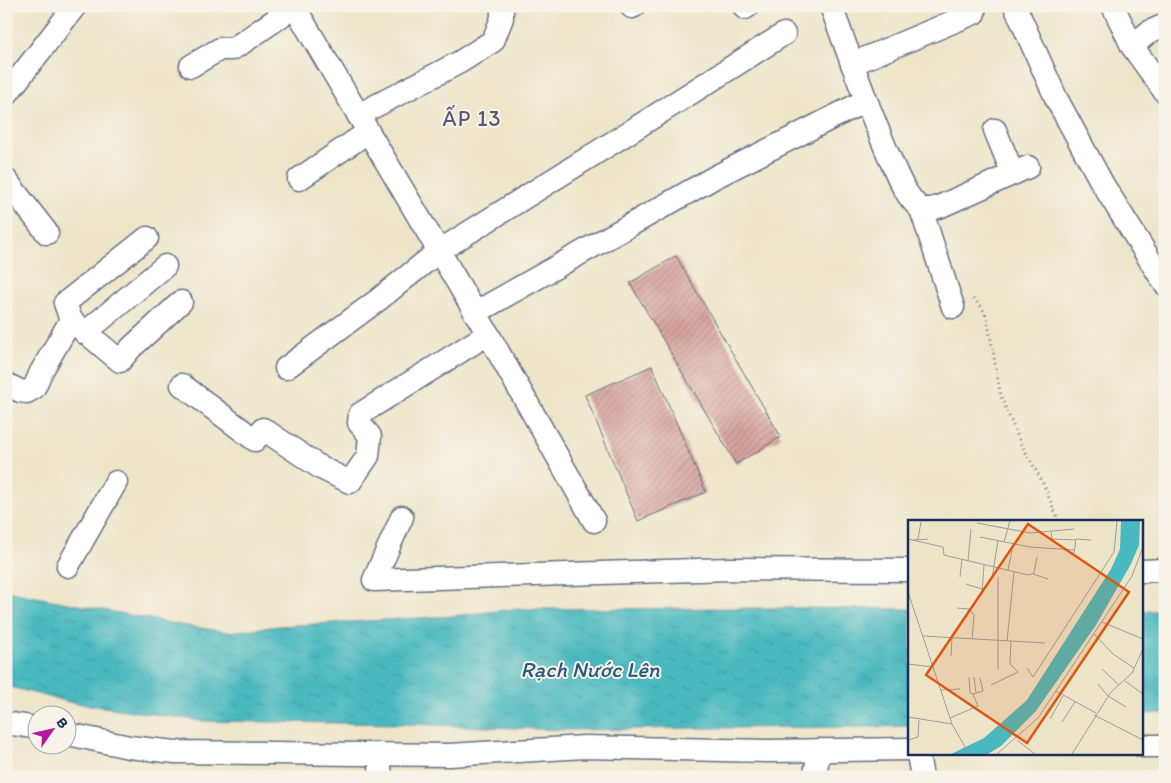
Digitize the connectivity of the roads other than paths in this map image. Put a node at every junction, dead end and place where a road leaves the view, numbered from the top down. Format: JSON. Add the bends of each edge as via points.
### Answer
{"nodes":[{"id":1,"x":294,"y":6,"type":"edge"},
{"id":2,"x":502,"y":6,"type":"edge"},
{"id":3,"x":831,"y":6,"type":"edge"},
{"id":4,"x":1014,"y":6,"type":"edge"},
{"id":5,"x":1113,"y":6,"type":"edge"},
{"id":6,"x":71,"y":8,"type":"edge"},
{"id":7,"x":974,"y":13,"type":"dead end"},
{"id":8,"x":1165,"y":25,"type":"edge"},
{"id":9,"x":784,"y":34,"type":"dead end"},
{"id":10,"x":1132,"y":46,"type":"junction"},
{"id":11,"x":852,"y":64,"type":"junction"},
{"id":12,"x":191,"y":66,"type":"dead end"},
{"id":13,"x":1165,"y":92,"type":"edge"},
{"id":14,"x":6,"y":95,"type":"edge"},
{"id":15,"x":865,"y":101,"type":"junction"},
{"id":16,"x":363,"y":123,"type":"junction"},
{"id":17,"x":995,"y":130,"type":"dead end"},
{"id":18,"x":299,"y":179,"type":"dead end"},
{"id":19,"x":6,"y":180,"type":"edge"},
{"id":20,"x":921,"y":210,"type":"junction"},
{"id":21,"x":47,"y":233,"type":"dead end"},
{"id":22,"x":147,"y":238,"type":"dead end"},
{"id":23,"x":439,"y":252,"type":"junction"},
{"id":24,"x":165,"y":266,"type":"dead end"},
{"id":25,"x":1165,"y":284,"type":"edge"},
{"id":26,"x":961,"y":301,"type":"road end"},
{"id":27,"x":181,"y":302,"type":"dead end"},
{"id":28,"x":475,"y":313,"type":"junction"},
{"id":29,"x":78,"y":327,"type":"junction"},
{"id":30,"x":488,"y":334,"type":"junction"},
{"id":31,"x":286,"y":368,"type":"dead end"},
{"id":32,"x":6,"y":384,"type":"edge"},
{"id":33,"x":182,"y":385,"type":"dead end"},
{"id":34,"x":116,"y":482,"type":"dead end"},
{"id":35,"x":402,"y":517,"type":"dead end"},
{"id":36,"x":594,"y":521,"type":"dead end"},
{"id":37,"x":68,"y":566,"type":"dead end"},
{"id":38,"x":908,"y":570,"type":"edge"},
{"id":39,"x":1165,"y":570,"type":"edge"},
{"id":40,"x":1144,"y":571,"type":"edge"},
{"id":41,"x":6,"y":723,"type":"edge"},
{"id":42,"x":28,"y":726,"type":"edge"},
{"id":43,"x":78,"y":736,"type":"edge"},
{"id":44,"x":1144,"y":746,"type":"edge"},
{"id":45,"x":1165,"y":746,"type":"edge"},
{"id":46,"x":908,"y":749,"type":"edge"},
{"id":47,"x":820,"y":750,"type":"junction"},
{"id":48,"x":379,"y":754,"type":"junction"},
{"id":49,"x":918,"y":756,"type":"edge"},
{"id":50,"x":381,"y":777,"type":"edge"},
{"id":51,"x":814,"y":777,"type":"edge"},
{"id":52,"x":922,"y":777,"type":"edge"}],
"edges":[{"from":1,"to":12,"type":"street","via":[[239,45],[220,49]]},
{"from":1,"to":16,"type":"street"},
{"from":2,"to":16,"type":"street","via":[[502,18],[493,41]]},
{"from":3,"to":11,"type":"street"},
{"from":4,"to":25,"type":"street","via":[[1056,98],[1102,182]]},
{"from":5,"to":10,"type":"street"},
{"from":6,"to":14,"type":"street"},
{"from":7,"to":11,"type":"street"},
{"from":8,"to":10,"type":"street","via":[[1149,32]]},
{"from":9,"to":23,"type":"street"},
{"from":10,"to":13,"type":"street"},
{"from":11,"to":15,"type":"street"},
{"from":15,"to":20,"type":"street","via":[[903,188]]},
{"from":15,"to":28,"type":"street","via":[[715,177]]},
{"from":16,"to":18,"type":"street"},
{"from":16,"to":23,"type":"street"},
{"from":17,"to":20,"type":"street","via":[[1021,170],[941,206]]},
{"from":19,"to":21,"type":"street"},
{"from":20,"to":26,"type":"street"},
{"from":22,"to":29,"type":"street","via":[[65,303]]},
{"from":23,"to":28,"type":"street"},
{"from":23,"to":31,"type":"street"},
{"from":24,"to":29,"type":"street"},
{"from":27,"to":29,"type":"street","via":[[120,361]]},
{"from":28,"to":30,"type":"street"},
{"from":29,"to":32,"type":"street","via":[[41,372],[34,388],[20,391]]},
{"from":30,"to":33,"type":"street","via":[[360,414],[359,423],[370,436],[368,456],[350,482],[321,468],[263,429],[255,440]]},
{"from":30,"to":36,"type":"street"},
{"from":34,"to":37,"type":"street"},
{"from":35,"to":38,"type":"street","via":[[374,580],[730,569]]},
{"from":39,"to":40,"type":"street"},
{"from":41,"to":42,"type":"street"},
{"from":43,"to":48,"type":"street","via":[[175,752]]},
{"from":44,"to":45,"type":"street"},
{"from":46,"to":47,"type":"street"},
{"from":47,"to":48,"type":"street","via":[[585,747],[449,755]]},
{"from":47,"to":51,"type":"street"},
{"from":48,"to":50,"type":"street"},
{"from":49,"to":52,"type":"street"}]}
